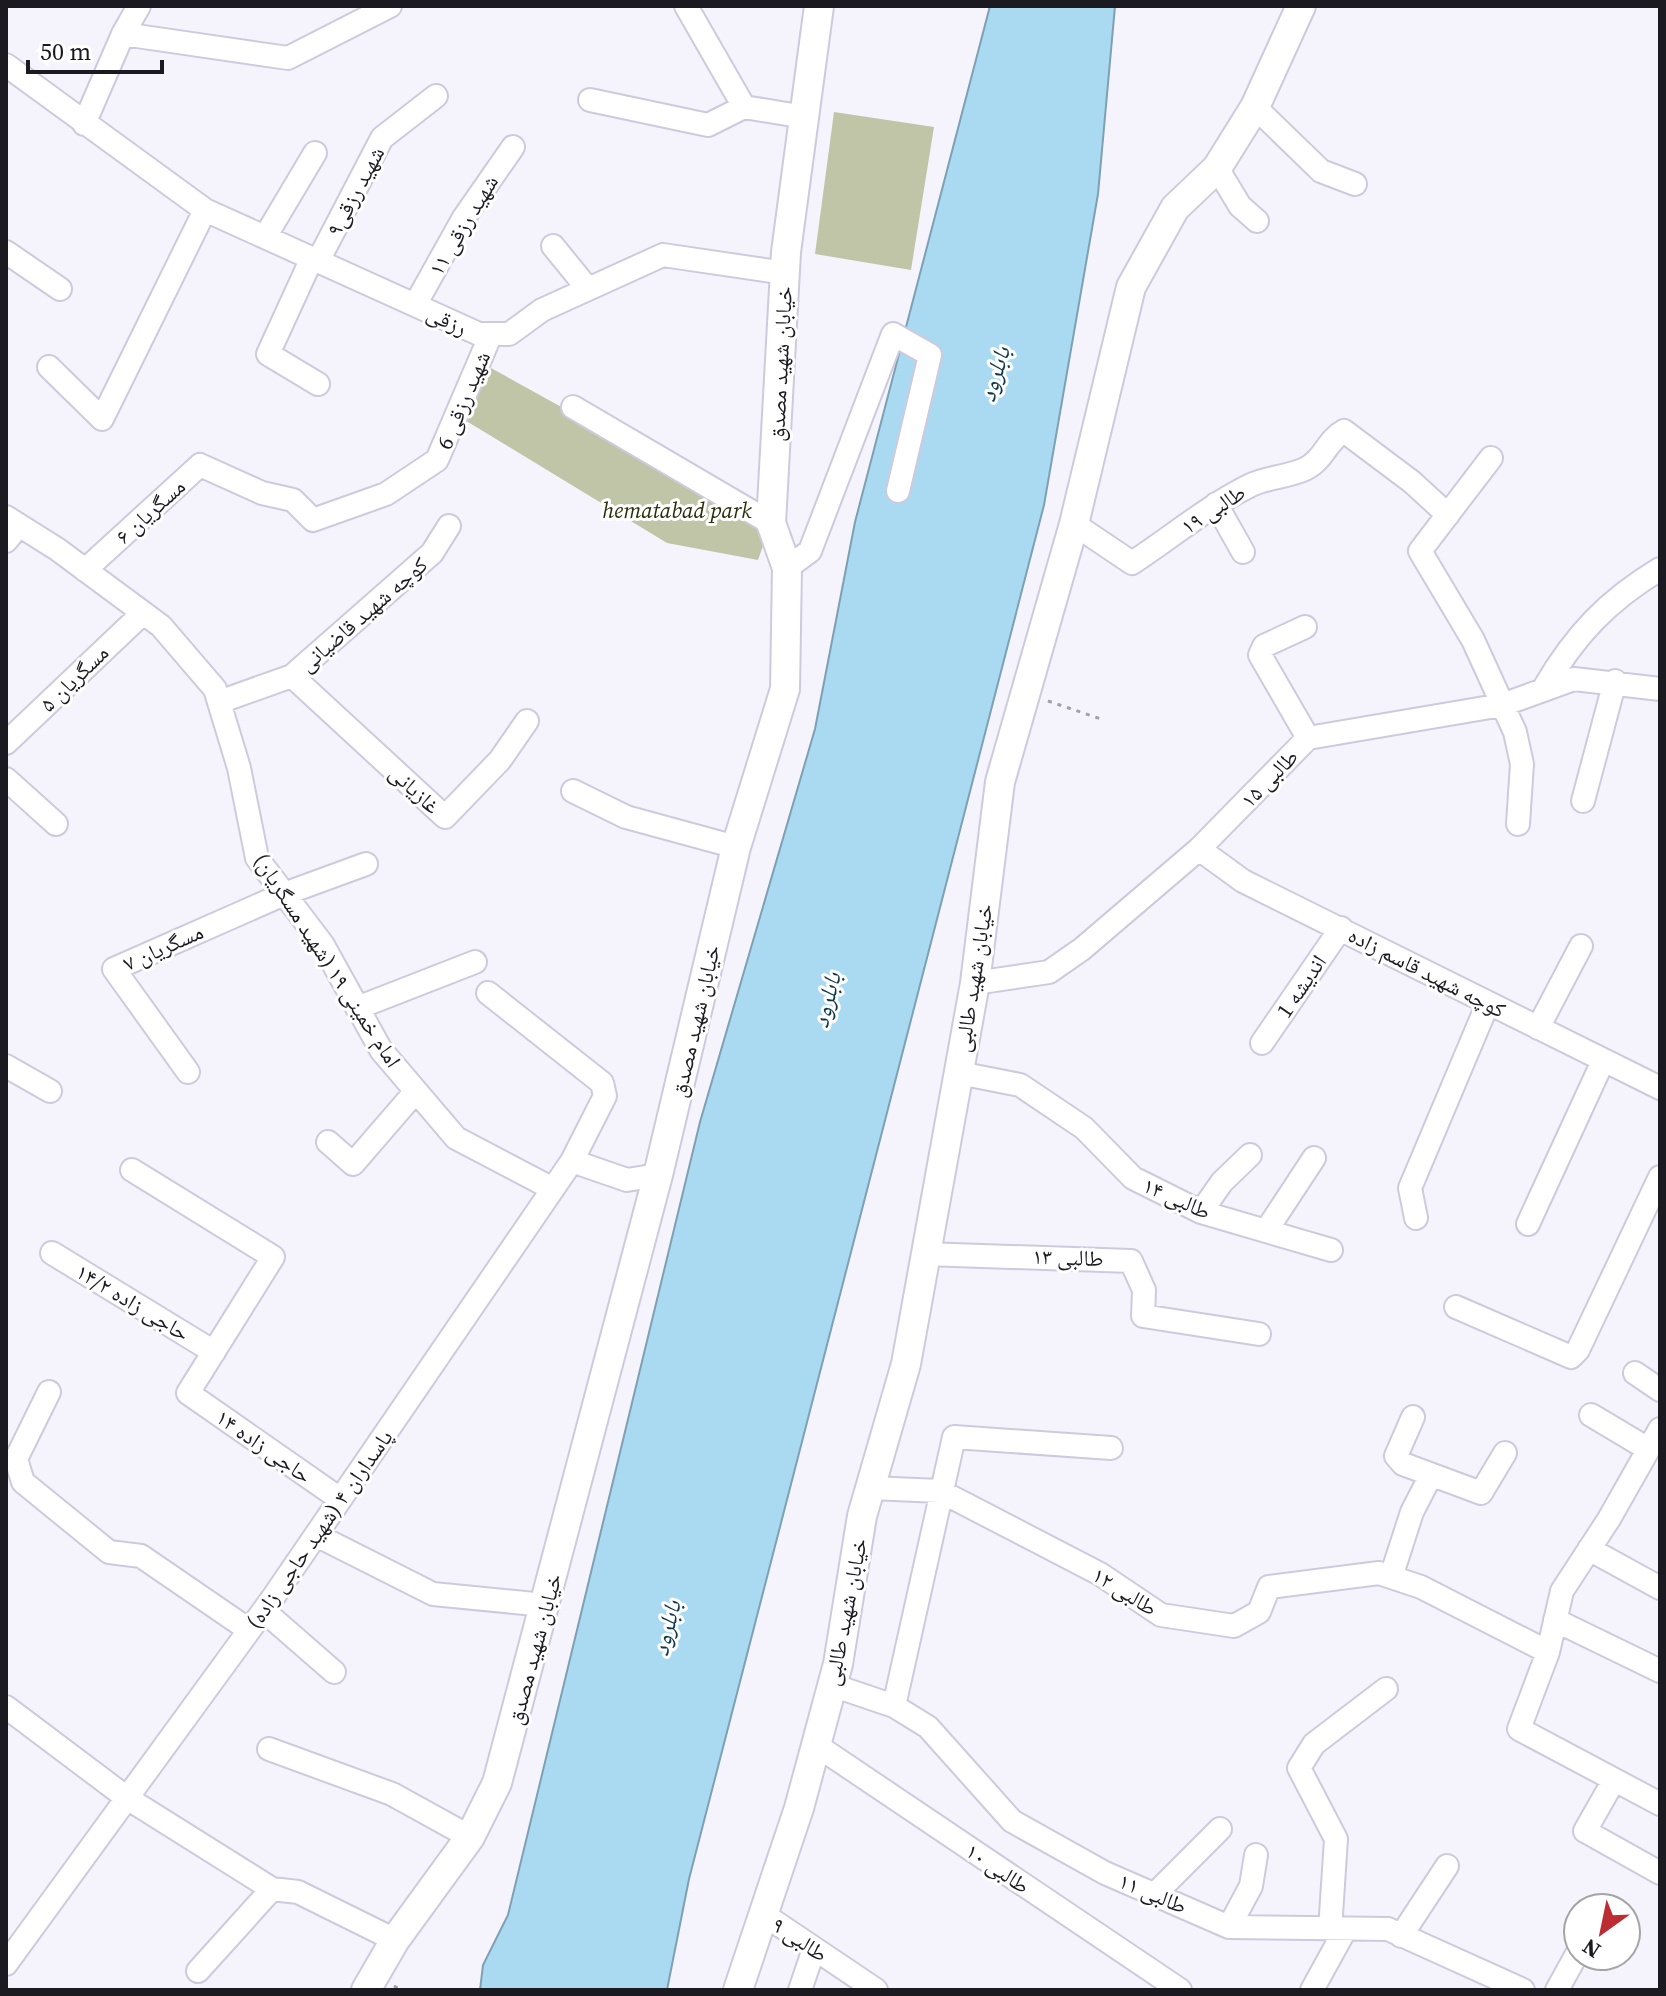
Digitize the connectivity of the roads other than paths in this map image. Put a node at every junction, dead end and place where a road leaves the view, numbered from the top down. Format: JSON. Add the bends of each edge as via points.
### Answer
{"nodes":[{"id":1,"x":139,"y":6,"type":"edge"},
{"id":2,"x":390,"y":6,"type":"edge"},
{"id":3,"x":686,"y":6,"type":"edge"},
{"id":4,"x":819,"y":6,"type":"edge"},
{"id":5,"x":1301,"y":6,"type":"edge"},
{"id":6,"x":123,"y":34,"type":"junction"},
{"id":7,"x":6,"y":65,"type":"edge"},
{"id":8,"x":436,"y":96,"type":"dead end"},
{"id":9,"x":590,"y":100,"type":"dead end"},
{"id":10,"x":744,"y":107,"type":"junction"},
{"id":11,"x":1255,"y":107,"type":"junction"},
{"id":12,"x":805,"y":117,"type":"junction"},
{"id":13,"x":84,"y":124,"type":"junction"},
{"id":14,"x":513,"y":147,"type":"dead end"},
{"id":15,"x":315,"y":153,"type":"dead end"},
{"id":16,"x":1217,"y":168,"type":"junction"},
{"id":17,"x":1355,"y":184,"type":"dead end"},
{"id":18,"x":205,"y":210,"type":"junction"},
{"id":19,"x":1257,"y":221,"type":"dead end"},
{"id":20,"x":265,"y":237,"type":"junction"},
{"id":21,"x":553,"y":246,"type":"dead end"},
{"id":22,"x":6,"y":252,"type":"edge"},
{"id":23,"x":315,"y":260,"type":"junction"},
{"id":24,"x":785,"y":273,"type":"junction"},
{"id":25,"x":60,"y":289,"type":"dead end"},
{"id":26,"x":588,"y":289,"type":"junction"},
{"id":27,"x":415,"y":305,"type":"junction"},
{"id":28,"x":491,"y":334,"type":"junction"},
{"id":29,"x":49,"y":367,"type":"dead end"},
{"id":30,"x":318,"y":384,"type":"dead end"},
{"id":31,"x":573,"y":407,"type":"dead end"},
{"id":32,"x":1491,"y":458,"type":"dead end"},
{"id":33,"x":898,"y":491,"type":"dead end"},
{"id":34,"x":262,"y":493,"type":"joint"},
{"id":35,"x":1216,"y":504,"type":"junction"},
{"id":36,"x":1448,"y":515,"type":"junction"},
{"id":37,"x":771,"y":523,"type":"junction"},
{"id":38,"x":1074,"y":524,"type":"junction"},
{"id":39,"x":449,"y":526,"type":"dead end"},
{"id":40,"x":10,"y":528,"type":"edge"},
{"id":41,"x":1243,"y":552,"type":"dead end"},
{"id":42,"x":787,"y":568,"type":"junction"},
{"id":43,"x":1660,"y":569,"type":"edge"},
{"id":44,"x":85,"y":570,"type":"junction"},
{"id":45,"x":143,"y":613,"type":"junction"},
{"id":46,"x":1305,"y":627,"type":"dead end"},
{"id":47,"x":292,"y":676,"type":"junction"},
{"id":48,"x":1615,"y":681,"type":"junction"},
{"id":49,"x":1544,"y":688,"type":"junction"},
{"id":50,"x":1660,"y":689,"type":"edge"},
{"id":51,"x":219,"y":702,"type":"junction"},
{"id":52,"x":1502,"y":705,"type":"junction"},
{"id":53,"x":527,"y":721,"type":"dead end"},
{"id":54,"x":1308,"y":738,"type":"junction"},
{"id":55,"x":6,"y":743,"type":"edge"},
{"id":56,"x":6,"y":779,"type":"edge"},
{"id":57,"x":573,"y":791,"type":"dead end"},
{"id":58,"x":1583,"y":801,"type":"dead end"},
{"id":59,"x":56,"y":824,"type":"dead end"},
{"id":60,"x":1518,"y":824,"type":"dead end"},
{"id":61,"x":736,"y":847,"type":"junction"},
{"id":62,"x":1199,"y":849,"type":"junction"},
{"id":63,"x":366,"y":864,"type":"dead end"},
{"id":64,"x":284,"y":894,"type":"junction"},
{"id":65,"x":1341,"y":928,"type":"junction"},
{"id":66,"x":1581,"y":946,"type":"dead end"},
{"id":67,"x":475,"y":962,"type":"dead end"},
{"id":68,"x":975,"y":983,"type":"junction"},
{"id":69,"x":488,"y":993,"type":"dead end"},
{"id":70,"x":1488,"y":1003,"type":"junction"},
{"id":71,"x":357,"y":1008,"type":"junction"},
{"id":72,"x":1538,"y":1028,"type":"junction"},
{"id":73,"x":1262,"y":1043,"type":"dead end"},
{"id":74,"x":1603,"y":1061,"type":"junction"},
{"id":75,"x":6,"y":1066,"type":"edge"},
{"id":76,"x":188,"y":1072,"type":"dead end"},
{"id":77,"x":959,"y":1073,"type":"junction"},
{"id":78,"x":1660,"y":1088,"type":"edge"},
{"id":79,"x":50,"y":1091,"type":"dead end"},
{"id":80,"x":416,"y":1091,"type":"junction"},
{"id":81,"x":328,"y":1142,"type":"dead end"},
{"id":82,"x":1250,"y":1155,"type":"dead end"},
{"id":83,"x":1314,"y":1158,"type":"dead end"},
{"id":84,"x":572,"y":1161,"type":"junction"},
{"id":85,"x":132,"y":1170,"type":"dead end"},
{"id":86,"x":658,"y":1175,"type":"junction"},
{"id":87,"x":1660,"y":1177,"type":"edge"},
{"id":88,"x":553,"y":1189,"type":"junction"},
{"id":89,"x":1201,"y":1212,"type":"junction"},
{"id":90,"x":1416,"y":1218,"type":"dead end"},
{"id":91,"x":1528,"y":1224,"type":"dead end"},
{"id":92,"x":1266,"y":1231,"type":"junction"},
{"id":93,"x":1331,"y":1250,"type":"dead end"},
{"id":94,"x":52,"y":1253,"type":"dead end"},
{"id":95,"x":925,"y":1254,"type":"junction"},
{"id":96,"x":1456,"y":1307,"type":"dead end"},
{"id":97,"x":1259,"y":1334,"type":"dead end"},
{"id":98,"x":214,"y":1352,"type":"junction"},
{"id":99,"x":1635,"y":1373,"type":"dead end"},
{"id":100,"x":1660,"y":1390,"type":"edge"},
{"id":101,"x":49,"y":1392,"type":"dead end"},
{"id":102,"x":1591,"y":1415,"type":"dead end"},
{"id":103,"x":1413,"y":1417,"type":"dead end"},
{"id":104,"x":1660,"y":1429,"type":"edge"},
{"id":105,"x":1111,"y":1448,"type":"dead end"},
{"id":106,"x":1648,"y":1449,"type":"junction"},
{"id":107,"x":1505,"y":1453,"type":"dead end"},
{"id":108,"x":1431,"y":1475,"type":"junction"},
{"id":109,"x":870,"y":1488,"type":"junction"},
{"id":110,"x":940,"y":1491,"type":"junction"},
{"id":111,"x":340,"y":1499,"type":"junction"},
{"id":112,"x":316,"y":1535,"type":"junction"},
{"id":113,"x":1589,"y":1549,"type":"junction"},
{"id":114,"x":1391,"y":1577,"type":"junction"},
{"id":115,"x":1660,"y":1588,"type":"edge"},
{"id":116,"x":545,"y":1605,"type":"junction"},
{"id":117,"x":264,"y":1611,"type":"junction"},
{"id":118,"x":1555,"y":1620,"type":"junction"},
{"id":119,"x":249,"y":1630,"type":"junction"},
{"id":120,"x":1548,"y":1652,"type":"junction"},
{"id":121,"x":1660,"y":1671,"type":"edge"},
{"id":122,"x":334,"y":1672,"type":"dead end"},
{"id":123,"x":832,"y":1685,"type":"junction"},
{"id":124,"x":1386,"y":1689,"type":"dead end"},
{"id":125,"x":894,"y":1706,"type":"junction"},
{"id":126,"x":6,"y":1707,"type":"edge"},
{"id":127,"x":816,"y":1745,"type":"junction"},
{"id":128,"x":269,"y":1749,"type":"dead end"},
{"id":129,"x":1614,"y":1780,"type":"junction"},
{"id":130,"x":127,"y":1798,"type":"junction"},
{"id":131,"x":1660,"y":1804,"type":"edge"},
{"id":132,"x":1220,"y":1829,"type":"dead end"},
{"id":133,"x":470,"y":1837,"type":"junction"},
{"id":134,"x":1256,"y":1855,"type":"dead end"},
{"id":135,"x":1447,"y":1866,"type":"dead end"},
{"id":136,"x":1660,"y":1873,"type":"edge"},
{"id":137,"x":272,"y":1889,"type":"junction"},
{"id":138,"x":1155,"y":1894,"type":"junction"},
{"id":139,"x":763,"y":1914,"type":"junction"},
{"id":140,"x":1229,"y":1927,"type":"junction"},
{"id":141,"x":1338,"y":1930,"type":"junction"},
{"id":142,"x":1401,"y":1936,"type":"junction"},
{"id":143,"x":395,"y":1940,"type":"junction"},
{"id":144,"x":10,"y":1949,"type":"edge"},
{"id":145,"x":814,"y":1949,"type":"junction"},
{"id":146,"x":198,"y":1971,"type":"dead end"},
{"id":147,"x":1567,"y":1972,"type":"edge"},
{"id":148,"x":1520,"y":1989,"type":"edge"},
{"id":149,"x":366,"y":1990,"type":"edge"},
{"id":150,"x":388,"y":1990,"type":"edge"},
{"id":151,"x":738,"y":1990,"type":"edge"},
{"id":152,"x":800,"y":1990,"type":"edge"},
{"id":153,"x":876,"y":1990,"type":"edge"},
{"id":154,"x":1180,"y":1990,"type":"edge"},
{"id":155,"x":1312,"y":1990,"type":"edge"},
{"id":156,"x":1557,"y":1990,"type":"edge"}],
"edges":[{"from":1,"to":6,"type":"street"},
{"from":2,"to":6,"type":"street","via":[[288,58]]},
{"from":3,"to":10,"type":"street"},
{"from":4,"to":12,"type":"street","name":"خیابان شهید مصدق"},
{"from":5,"to":11,"type":"street","name":"خیابان شهید طالبی"},
{"from":6,"to":13,"type":"street"},
{"from":7,"to":13,"type":"street","name":"رزقی"},
{"from":8,"to":23,"type":"street","name":"شهید رزقی۹","via":[[382,138]]},
{"from":9,"to":10,"type":"street","via":[[708,125]]},
{"from":10,"to":12,"type":"street"},
{"from":11,"to":16,"type":"street","name":"خیابان شهید طالبی"},
{"from":11,"to":17,"type":"street","via":[[1321,171]]},
{"from":12,"to":24,"type":"street","name":"خیابان شهید مصدق"},
{"from":13,"to":18,"type":"street","name":"رزقی"},
{"from":14,"to":27,"type":"street","name":"شهید رزقی ۱۱","via":[[463,219]]},
{"from":15,"to":20,"type":"street"},
{"from":16,"to":19,"type":"street","via":[[1240,206]]},
{"from":16,"to":38,"type":"street","name":"خیابان شهید طالبی","via":[[1175,208],[1131,287]]},
{"from":18,"to":20,"type":"street","name":"رزقی"},
{"from":18,"to":29,"type":"street","via":[[102,419]]},
{"from":20,"to":23,"type":"street","name":"رزقی"},
{"from":21,"to":26,"type":"street"},
{"from":22,"to":25,"type":"street"},
{"from":23,"to":27,"type":"street","name":"رزقی"},
{"from":23,"to":30,"type":"street","name":"شهید رزقی۹","via":[[268,354]]},
{"from":24,"to":26,"type":"street","name":"رزقی","via":[[663,255]]},
{"from":24,"to":37,"type":"street","name":"خیابان شهید مصدق"},
{"from":26,"to":28,"type":"street","name":"رزقی","via":[[542,310],[509,334]]},
{"from":27,"to":28,"type":"street","name":"رزقی","via":[[479,334]]},
{"from":28,"to":34,"type":"street","name":"شهید رزقی 6","via":[[437,460],[386,494],[313,520],[293,500]]},
{"from":31,"to":37,"type":"street"},
{"from":32,"to":36,"type":"street"},
{"from":33,"to":42,"type":"street","via":[[930,355],[893,334],[810,551]]},
{"from":34,"to":44,"type":"street","name":"مسگریان ۶","via":[[200,465]]},
{"from":35,"to":36,"type":"street","name":"طالبی ۱۹","via":[[1255,483],[1305,469],[1344,431]]},
{"from":35,"to":38,"type":"street","name":"طالبی ۱۹","via":[[1132,563]]},
{"from":35,"to":41,"type":"street"},
{"from":36,"to":52,"type":"street","via":[[1420,551],[1473,640]]},
{"from":37,"to":42,"type":"street","name":"خیابان شهید مصدق"},
{"from":38,"to":68,"type":"street","name":"خیابان شهید طالبی","via":[[1000,782]]},
{"from":39,"to":47,"type":"street","name":"کوچه شهید قاضیانی","via":[[432,553]]},
{"from":40,"to":44,"type":"street","name":"امام خمینی ۱۹ (شهید مسگریان)"},
{"from":42,"to":61,"type":"street","name":"خیابان شهید مصدق","via":[[785,689]]},
{"from":43,"to":49,"type":"street","via":[[1625,590],[1571,642]]},
{"from":44,"to":45,"type":"street","name":"امام خمینی ۱۹ (شهید مسگریان)"},
{"from":45,"to":51,"type":"street","name":"امام خمینی ۱۹ (شهید مسگریان)","via":[[161,626]]},
{"from":45,"to":55,"type":"street","name":"مسگریان ۵"},
{"from":46,"to":54,"type":"street","via":[[1264,646],[1260,655]]},
{"from":47,"to":51,"type":"street","name":"کوچه شهید قاضیانی"},
{"from":47,"to":53,"type":"street","name":"غازیانی","via":[[445,817],[500,760]]},
{"from":48,"to":49,"type":"street","name":"طالبی ۱۵","via":[[1574,679]]},
{"from":48,"to":50,"type":"street","name":"طالبی ۱۵"},
{"from":48,"to":58,"type":"street"},
{"from":49,"to":52,"type":"street","name":"طالبی ۱۵"},
{"from":51,"to":64,"type":"street","name":"امام خمینی ۱۹ (شهید مسگریان)","via":[[257,858]]},
{"from":52,"to":54,"type":"street","name":"طالبی ۱۵"},
{"from":52,"to":60,"type":"street","via":[[1522,764]]},
{"from":54,"to":62,"type":"street","name":"طالبی ۱۵"},
{"from":56,"to":59,"type":"street"},
{"from":57,"to":61,"type":"street","via":[[626,817]]},
{"from":61,"to":86,"type":"street","name":"خیابان شهید مصدق"},
{"from":62,"to":65,"type":"street","name":"کوچه شهید قاسم زاده","via":[[1243,881]]},
{"from":62,"to":68,"type":"street","name":"طالبی ۱۵","via":[[1049,972]]},
{"from":63,"to":64,"type":"street"},
{"from":64,"to":71,"type":"street","name":"امام خمینی ۱۹ (شهید مسگریان)","via":[[323,945]]},
{"from":64,"to":76,"type":"street","name":"مسگریان ۷","via":[[114,969]]},
{"from":65,"to":70,"type":"street","name":"کوچه شهید قاسم زاده"},
{"from":65,"to":73,"type":"street","name":"اندیشه 1"},
{"from":66,"to":72,"type":"street"},
{"from":67,"to":71,"type":"street"},
{"from":68,"to":77,"type":"street","name":"خیابان شهید طالبی"},
{"from":69,"to":84,"type":"street","name":"پاسداران ۴ (شهید حاجی زاده)","via":[[602,1083],[605,1096]]},
{"from":70,"to":72,"type":"street","name":"کوچه شهید قاسم زاده"},
{"from":70,"to":90,"type":"street","via":[[1410,1188]]},
{"from":71,"to":80,"type":"street","name":"امام خمینی ۱۹ (شهید مسگریان)","via":[[381,1050]]},
{"from":72,"to":74,"type":"street","name":"کوچه شهید قاسم زاده"},
{"from":74,"to":78,"type":"street","name":"کوچه شهید قاسم زاده"},
{"from":74,"to":91,"type":"street"},
{"from":75,"to":79,"type":"street"},
{"from":77,"to":89,"type":"street","name":"طالبی ۱۴","via":[[1020,1085],[1084,1128],[1133,1178]]},
{"from":77,"to":95,"type":"street","name":"خیابان شهید طالبی"},
{"from":80,"to":81,"type":"street","via":[[353,1164]]},
{"from":80,"to":88,"type":"street","name":"امام خمینی ۱۹ (شهید مسگریان)","via":[[456,1138]]},
{"from":82,"to":89,"type":"street"},
{"from":83,"to":92,"type":"street"},
{"from":84,"to":86,"type":"street","via":[[627,1180]]},
{"from":84,"to":88,"type":"street","name":"پاسداران ۴ (شهید حاجی زاده)"},
{"from":85,"to":98,"type":"street","via":[[273,1257]]},
{"from":86,"to":116,"type":"street","name":"خیابان شهید مصدق"},
{"from":87,"to":96,"type":"street","via":[[1571,1357]]},
{"from":88,"to":111,"type":"street","name":"پاسداران ۴ (شهید حاجی زاده)"},
{"from":89,"to":92,"type":"street","name":"طالبی ۱۴"},
{"from":92,"to":93,"type":"street","name":"طالبی ۱۴"},
{"from":94,"to":98,"type":"street","name":"حاجی زاده ۱۴/۲"},
{"from":95,"to":97,"type":"street","name":"طالبی ۱۳","via":[[1131,1261],[1144,1290],[1143,1316]]},
{"from":95,"to":109,"type":"street","name":"خیابان شهید طالبی","via":[[906,1364]]},
{"from":98,"to":111,"type":"street","name":"حاجی زاده ۱۴","via":[[188,1393]]},
{"from":99,"to":100,"type":"street"},
{"from":101,"to":119,"type":"street","via":[[16,1459],[23,1482],[109,1552],[141,1556]]},
{"from":102,"to":106,"type":"street"},
{"from":103,"to":108,"type":"street","via":[[1396,1456]]},
{"from":104,"to":106,"type":"street"},
{"from":105,"to":110,"type":"street","via":[[954,1437]]},
{"from":106,"to":113,"type":"street"},
{"from":107,"to":108,"type":"street","via":[[1481,1493]]},
{"from":108,"to":114,"type":"street","via":[[1412,1512]]},
{"from":109,"to":110,"type":"street","name":"طالبی ۱۲"},
{"from":109,"to":123,"type":"street","name":"خیابان شهید طالبی"},
{"from":110,"to":114,"type":"street","name":"طالبی ۱۲","via":[[1100,1574],[1161,1615],[1234,1626],[1259,1612],[1269,1587],[1379,1573]]},
{"from":110,"to":125,"type":"street"},
{"from":111,"to":112,"type":"street","name":"پاسداران ۴ (شهید حاجی زاده)"},
{"from":112,"to":116,"type":"street","via":[[433,1594]]},
{"from":112,"to":117,"type":"street","name":"پاسداران ۴ (شهید حاجی زاده)"},
{"from":113,"to":115,"type":"street"},
{"from":113,"to":118,"type":"street","via":[[1562,1591]]},
{"from":114,"to":120,"type":"street","name":"طالبی ۱۲"},
{"from":116,"to":133,"type":"street","name":"خیابان شهید مصدق","via":[[497,1783]]},
{"from":117,"to":119,"type":"street","name":"پاسداران ۴ (شهید حاجی زاده)"},
{"from":117,"to":122,"type":"street"},
{"from":118,"to":120,"type":"street"},
{"from":118,"to":121,"type":"street"},
{"from":119,"to":130,"type":"street","name":"پاسداران ۴ (شهید حاجی زاده)"},
{"from":120,"to":129,"type":"street","via":[[1519,1729]]},
{"from":123,"to":125,"type":"street","name":"طالبی ۱۱"},
{"from":123,"to":127,"type":"street","name":"خیابان شهید طالبی"},
{"from":124,"to":141,"type":"street","via":[[1314,1744],[1299,1768],[1336,1839]]},
{"from":125,"to":138,"type":"street","name":"طالبی ۱۱","via":[[928,1727],[1012,1821],[1105,1873]]},
{"from":126,"to":130,"type":"street"},
{"from":127,"to":139,"type":"street","name":"خیابان شهید طالبی"},
{"from":127,"to":154,"type":"street","name":"طالبی ۱۰"},
{"from":128,"to":133,"type":"street","via":[[392,1794]]},
{"from":129,"to":131,"type":"street"},
{"from":129,"to":136,"type":"street","via":[[1585,1831]]},
{"from":130,"to":137,"type":"street"},
{"from":130,"to":144,"type":"street","name":"پاسداران ۴ (شهید حاجی زاده)"},
{"from":132,"to":138,"type":"street"},
{"from":133,"to":143,"type":"street","name":"خیابان شهید مصدق"},
{"from":134,"to":140,"type":"street","via":[[1251,1886]]},
{"from":135,"to":142,"type":"street"},
{"from":137,"to":143,"type":"street","via":[[298,1892]]},
{"from":137,"to":146,"type":"street"},
{"from":138,"to":140,"type":"street","name":"طالبی ۱۱"},
{"from":139,"to":145,"type":"street","name":"طالبی ۹"},
{"from":139,"to":151,"type":"street","name":"خیابان شهید طالبی"},
{"from":140,"to":141,"type":"street","name":"طالبی ۱۱"},
{"from":141,"to":142,"type":"street","name":"طالبی ۱۱","via":[[1388,1929]]},
{"from":141,"to":155,"type":"street"},
{"from":142,"to":148,"type":"street","name":"طالبی ۱۱"},
{"from":143,"to":149,"type":"street","name":"خیابان شهید مصدق"},
{"from":143,"to":150,"type":"street"},
{"from":145,"to":152,"type":"street"},
{"from":145,"to":153,"type":"street","name":"طالبی ۹"},
{"from":147,"to":156,"type":"street"}]}
